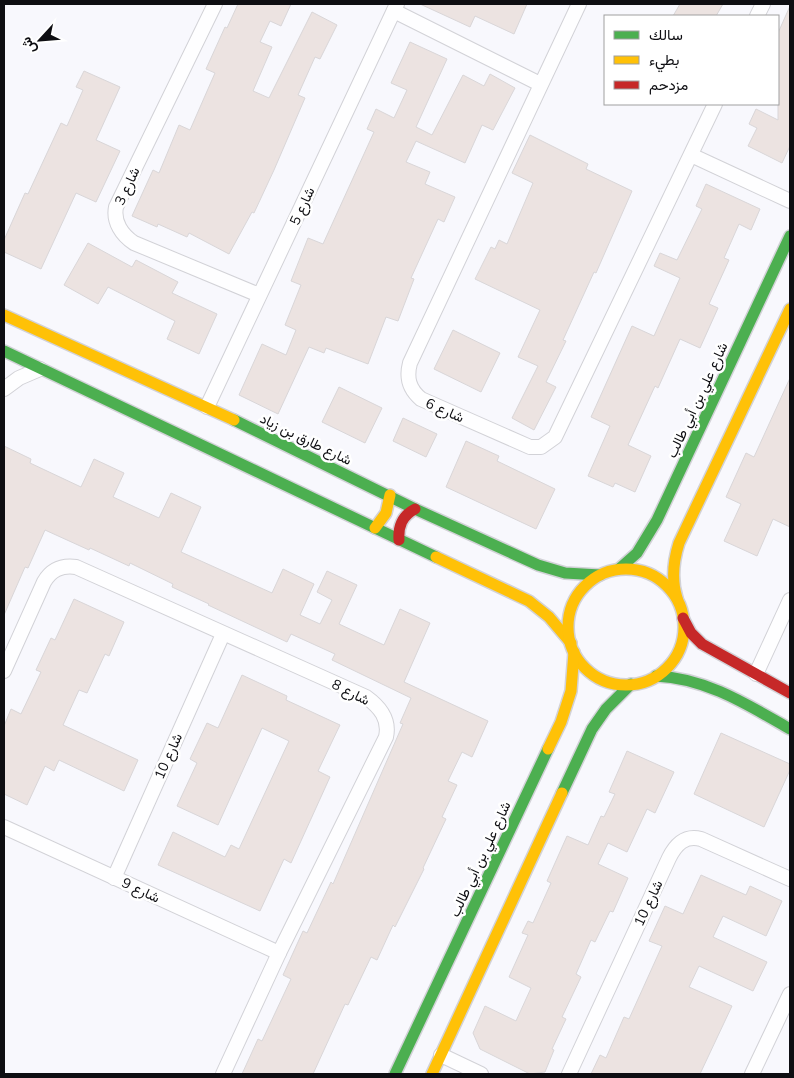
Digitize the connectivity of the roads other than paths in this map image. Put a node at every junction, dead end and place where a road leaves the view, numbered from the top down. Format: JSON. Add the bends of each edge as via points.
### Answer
{"nodes":[{"id":1,"x":215,"y":4,"type":"edge"},
{"id":2,"x":579,"y":4,"type":"edge"},
{"id":3,"x":395,"y":7,"type":"edge"},
{"id":4,"x":540,"y":84,"type":"junction"},
{"id":5,"x":715,"y":105,"type":"edge"},
{"id":6,"x":691,"y":155,"type":"junction"},
{"id":7,"x":790,"y":201,"type":"edge"},
{"id":8,"x":790,"y":236,"type":"edge"},
{"id":9,"x":260,"y":295,"type":"junction"},
{"id":10,"x":790,"y":308,"type":"edge"},
{"id":11,"x":4,"y":315,"type":"edge"},
{"id":12,"x":4,"y":351,"type":"edge"},
{"id":13,"x":40,"y":369,"type":"junction"},
{"id":14,"x":4,"y":389,"type":"edge"},
{"id":15,"x":206,"y":408,"type":"junction"},
{"id":16,"x":390,"y":496,"type":"junction"},
{"id":17,"x":415,"y":508,"type":"junction"},
{"id":18,"x":657,"y":520,"type":"junction"},
{"id":19,"x":375,"y":528,"type":"junction"},
{"id":20,"x":683,"y":534,"type":"junction"},
{"id":21,"x":400,"y":540,"type":"junction"},
{"id":22,"x":619,"y":569,"type":"junction"},
{"id":23,"x":600,"y":575,"type":"junction"},
{"id":24,"x":677,"y":600,"type":"junction"},
{"id":25,"x":790,"y":600,"type":"edge"},
{"id":26,"x":683,"y":618,"type":"junction"},
{"id":27,"x":223,"y":634,"type":"junction"},
{"id":28,"x":572,"y":647,"type":"junction"},
{"id":29,"x":4,"y":671,"type":"edge"},
{"id":30,"x":756,"y":674,"type":"junction"},
{"id":31,"x":656,"y":676,"type":"junction"},
{"id":32,"x":631,"y":684,"type":"junction"},
{"id":33,"x":790,"y":693,"type":"edge"},
{"id":34,"x":790,"y":729,"type":"edge"},
{"id":35,"x":542,"y":761,"type":"junction"},
{"id":36,"x":570,"y":776,"type":"junction"},
{"id":37,"x":4,"y":827,"type":"edge"},
{"id":38,"x":114,"y":878,"type":"junction"},
{"id":39,"x":790,"y":879,"type":"edge"},
{"id":40,"x":279,"y":953,"type":"junction"},
{"id":41,"x":790,"y":994,"type":"edge"},
{"id":42,"x":441,"y":1056,"type":"junction"},
{"id":43,"x":223,"y":1074,"type":"edge"},
{"id":44,"x":396,"y":1074,"type":"edge"},
{"id":45,"x":432,"y":1074,"type":"edge"},
{"id":46,"x":481,"y":1074,"type":"edge"},
{"id":47,"x":569,"y":1074,"type":"edge"},
{"id":48,"x":752,"y":1074,"type":"edge"}],
"edges":[{"from":1,"to":9,"type":"street","name":"شارع 3","via":[[116,207],[115,216],[123,234],[134,243]]},
{"from":2,"to":4,"type":"street","name":"شارع 6"},
{"from":3,"to":4,"type":"street"},
{"from":3,"to":9,"type":"street","name":"شارع 5"},
{"from":4,"to":6,"type":"street","name":"شارع 6","via":[[410,363],[409,383],[421,399],[530,447],[541,447],[551,441]]},
{"from":5,"to":6,"type":"street","name":"شارع 6"},
{"from":6,"to":7,"type":"street"},
{"from":8,"to":18,"type":"main road","name":"شارع علي بن أبي طالب"},
{"from":9,"to":15,"type":"street","name":"شارع 5"},
{"from":10,"to":20,"type":"main road"},
{"from":11,"to":15,"type":"main road","name":"شارع طارق بن زياد"},
{"from":12,"to":13,"type":"main road"},
{"from":13,"to":14,"type":"street","via":[[18,378]]},
{"from":13,"to":19,"type":"main road"},
{"from":15,"to":16,"type":"main road","name":"شارع طارق بن زياد"},
{"from":16,"to":17,"type":"main road","name":"شارع طارق بن زياد"},
{"from":16,"to":19,"type":"main road","via":[[388,510]]},
{"from":17,"to":21,"type":"main road","via":[[403,518],[398,532]]},
{"from":17,"to":23,"type":"main road","name":"شارع طارق بن زياد","via":[[538,565],[565,573]]},
{"from":18,"to":20,"type":"main road","via":[[667,533]]},
{"from":18,"to":22,"type":"main road","name":"شارع علي بن أبي طالب","via":[[642,547]]},
{"from":19,"to":21,"type":"main road"},
{"from":20,"to":24,"type":"main road","via":[[672,571]]},
{"from":21,"to":28,"type":"main road","via":[[526,599],[554,622]]},
{"from":22,"to":23,"type":"main road"},
{"from":22,"to":24,"type":"main road","via":[[648,573],[665,584]]},
{"from":23,"to":28,"type":"main road","via":[[584,587],[573,604],[568,623]]},
{"from":24,"to":26,"type":"main road"},
{"from":25,"to":30,"type":"street"},
{"from":26,"to":30,"type":"main road","via":[[698,641]]},
{"from":26,"to":31,"type":"main road","via":[[683,637],[676,656]]},
{"from":27,"to":29,"type":"street","name":"شارع 8","via":[[76,566],[66,566],[51,572],[44,582]]},
{"from":27,"to":38,"type":"street","name":"شارع 10"},
{"from":27,"to":40,"type":"street","name":"شارع 8","via":[[366,697],[381,711],[386,722],[386,737]]},
{"from":28,"to":32,"type":"main road","via":[[584,666],[598,677],[614,683]]},
{"from":28,"to":35,"type":"main road","name":"شارع علي بن أبي طالب","via":[[569,701]]},
{"from":30,"to":33,"type":"main road"},
{"from":31,"to":32,"type":"main road"},
{"from":31,"to":34,"type":"main road","via":[[678,677],[702,684]]},
{"from":32,"to":36,"type":"main road","via":[[598,719]]},
{"from":35,"to":36,"type":"main road","via":[[552,756],[562,759]]},
{"from":35,"to":44,"type":"main road","name":"شارع علي بن أبي طالب"},
{"from":36,"to":42,"type":"main road"},
{"from":37,"to":38,"type":"street","name":"شارع 9"},
{"from":38,"to":40,"type":"street","name":"شارع 9"},
{"from":39,"to":47,"type":"street","name":"شارع 10","via":[[702,839],[689,838],[679,844],[669,858]]},
{"from":40,"to":43,"type":"street","name":"شارع 8"},
{"from":41,"to":48,"type":"street"},
{"from":42,"to":45,"type":"main road"},
{"from":42,"to":46,"type":"street"}]}
